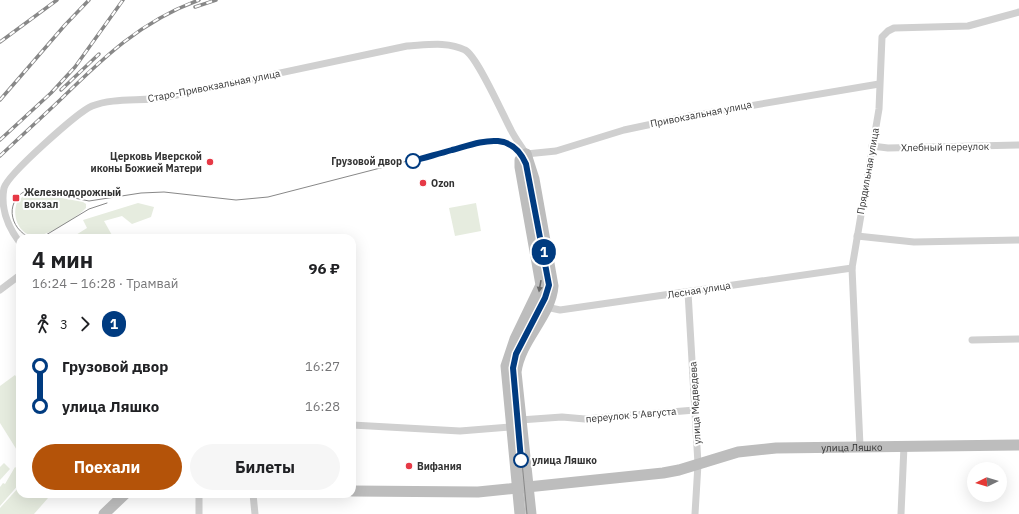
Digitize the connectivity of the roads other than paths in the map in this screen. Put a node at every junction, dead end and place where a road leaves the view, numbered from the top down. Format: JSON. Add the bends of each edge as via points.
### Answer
{"nodes":[{"id":1,"x":1019,"y":12,"type":"edge"},
{"id":2,"x":879,"y":84,"type":"junction"},
{"id":3,"x":1019,"y":145,"type":"edge"},
{"id":4,"x":872,"y":146,"type":"junction"},
{"id":5,"x":526,"y":154,"type":"junction"},
{"id":6,"x":857,"y":236,"type":"junction"},
{"id":7,"x":16,"y":238,"type":"edge"},
{"id":8,"x":1019,"y":240,"type":"edge"},
{"id":9,"x":852,"y":268,"type":"junction"},
{"id":10,"x":16,"y":278,"type":"edge"},
{"id":11,"x":0,"y":290,"type":"edge"},
{"id":12,"x":688,"y":292,"type":"junction"},
{"id":13,"x":546,"y":307,"type":"junction"},
{"id":14,"x":1019,"y":339,"type":"edge"},
{"id":15,"x":972,"y":340,"type":"dead end"},
{"id":16,"x":695,"y":410,"type":"junction"},
{"id":17,"x":520,"y":420,"type":"junction"},
{"id":18,"x":356,"y":425,"type":"edge"},
{"id":19,"x":510,"y":427,"type":"junction"},
{"id":20,"x":1019,"y":445,"type":"edge"},
{"id":21,"x":860,"y":446,"type":"junction"},
{"id":22,"x":904,"y":446,"type":"junction"},
{"id":23,"x":698,"y":464,"type":"junction"},
{"id":24,"x":522,"y":489,"type":"junction"},
{"id":25,"x":356,"y":491,"type":"edge"},
{"id":26,"x":121,"y":498,"type":"edge"},
{"id":27,"x":199,"y":498,"type":"edge"},
{"id":28,"x":253,"y":498,"type":"edge"},
{"id":29,"x":104,"y":514,"type":"edge"},
{"id":30,"x":199,"y":514,"type":"edge"},
{"id":31,"x":255,"y":514,"type":"edge"},
{"id":32,"x":520,"y":514,"type":"edge"},
{"id":33,"x":531,"y":514,"type":"edge"},
{"id":34,"x":695,"y":514,"type":"edge"},
{"id":35,"x":901,"y":514,"type":"edge"}],
"edges":[{"from":1,"to":2,"type":"street","name":"Прядильная улица","via":[[968,26],[894,28],[888,31],[882,37]]},
{"from":2,"to":4,"type":"street","name":"Прядильная улица","via":[[879,109]]},
{"from":2,"to":5,"type":"street","name":"Привокзальная улица","via":[[704,113],[624,130],[556,151]]},
{"from":3,"to":4,"type":"street","name":"Хлебный переулок","via":[[888,148]]},
{"from":4,"to":6,"type":"street","name":"Прядильная улица"},
{"from":5,"to":7,"type":"street","name":"Старо-Привокзальная улица","via":[[468,51],[445,45],[407,46],[165,97],[106,102],[91,107],[76,116],[7,180],[2,194],[4,214]]},
{"from":5,"to":13,"type":"street","via":[[534,179],[552,278],[552,292]]},
{"from":5,"to":19,"type":"street","one_way":true,"via":[[520,160],[520,167],[541,285],[515,339],[508,360],[506,381]]},
{"from":6,"to":8,"type":"street","via":[[914,242]]},
{"from":6,"to":9,"type":"street","name":"Прядильная улица"},
{"from":9,"to":12,"type":"street","name":"Лесная улица"},
{"from":9,"to":21,"type":"street","name":"Прядильная улица"},
{"from":10,"to":11,"type":"street"},
{"from":12,"to":13,"type":"street","name":"Лесная улица","via":[[560,310]]},
{"from":12,"to":16,"type":"street","name":"улица Медведева"},
{"from":13,"to":17,"type":"street","via":[[527,341],[517,366]]},
{"from":14,"to":15,"type":"street"},
{"from":16,"to":17,"type":"street","name":"переулок 5 Августа","via":[[585,419],[562,417]]},
{"from":16,"to":23,"type":"street","name":"улица Медведева"},
{"from":17,"to":24,"type":"street"},
{"from":18,"to":19,"type":"street","via":[[460,430]]},
{"from":19,"to":24,"type":"street"},
{"from":20,"to":22,"type":"street","name":"улица Ляшко"},
{"from":21,"to":22,"type":"street","name":"улица Ляшко"},
{"from":21,"to":23,"type":"street","name":"улица Ляшко","via":[[738,452]]},
{"from":22,"to":35,"type":"street"},
{"from":23,"to":24,"type":"street","name":"улица Ляшко","via":[[663,473]]},
{"from":23,"to":34,"type":"street","name":"улица Медведева"},
{"from":24,"to":25,"type":"street","name":"улица Ляшко","via":[[450,494]]},
{"from":24,"to":32,"type":"street"},
{"from":24,"to":33,"type":"street"},
{"from":26,"to":29,"type":"street"},
{"from":27,"to":30,"type":"street"},
{"from":28,"to":31,"type":"street"}]}
